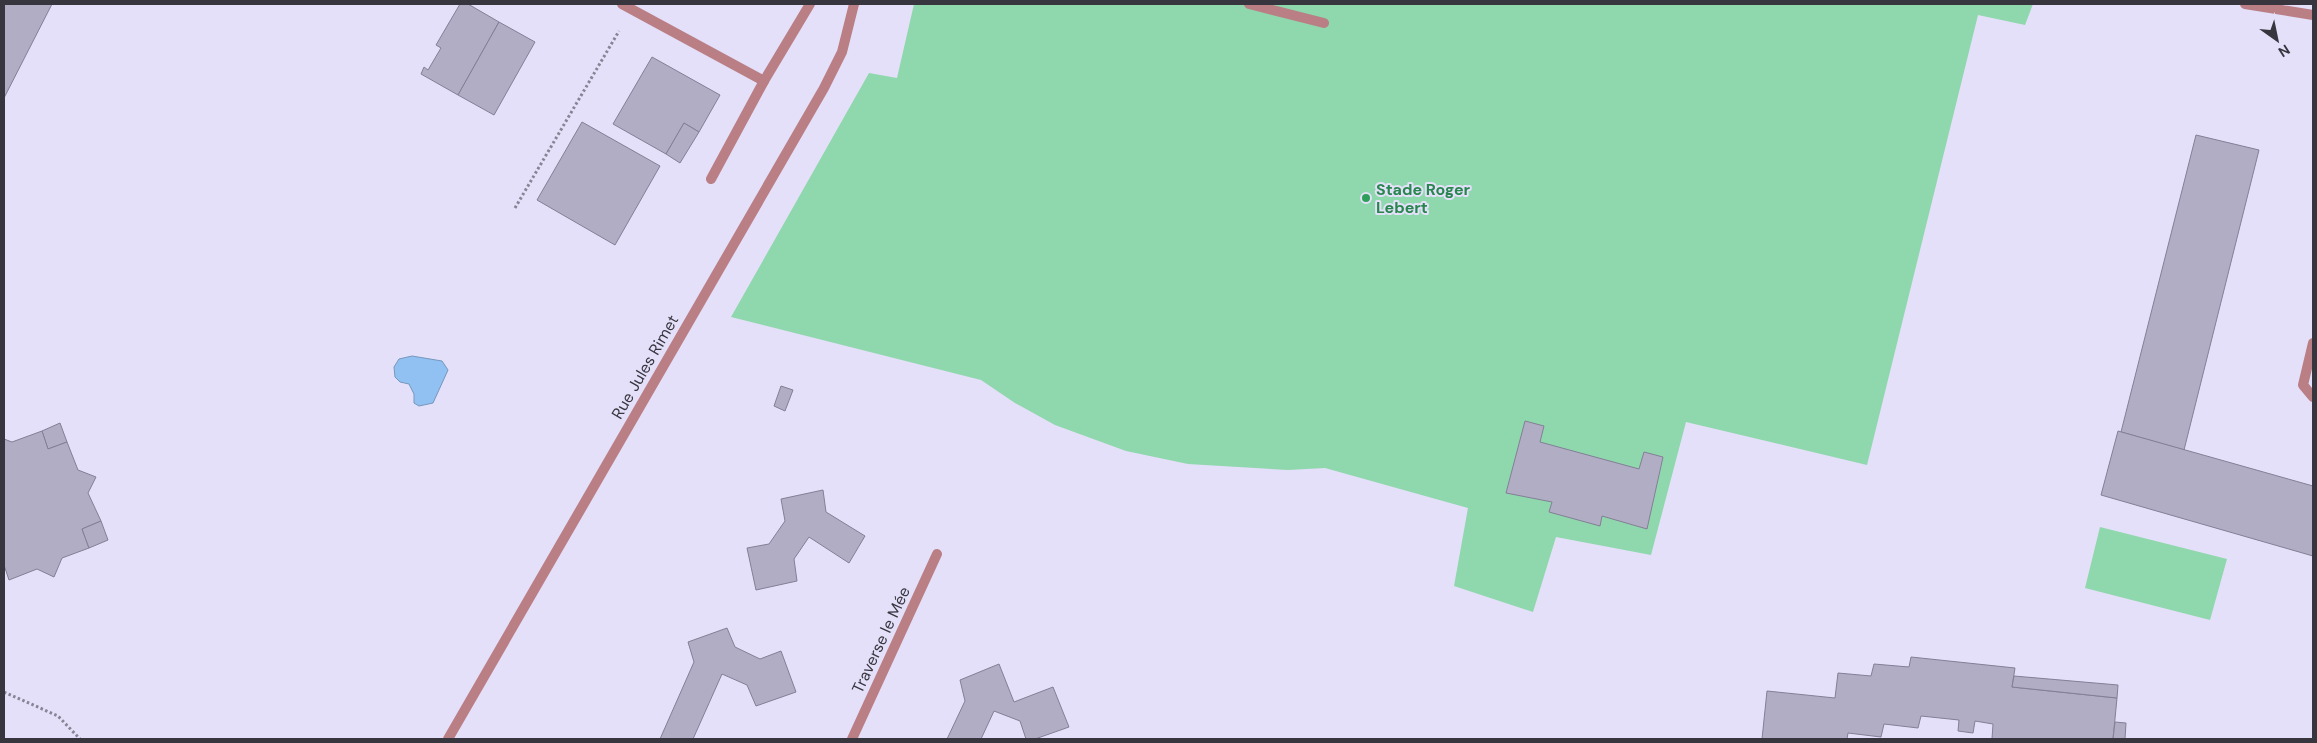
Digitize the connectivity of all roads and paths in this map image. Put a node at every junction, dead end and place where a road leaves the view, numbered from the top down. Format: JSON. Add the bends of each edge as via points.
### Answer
{"nodes":[{"id":1,"x":810,"y":4,"type":"edge"},
{"id":2,"x":854,"y":4,"type":"edge"},
{"id":3,"x":1249,"y":4,"type":"edge"},
{"id":4,"x":2244,"y":4,"type":"edge"},
{"id":5,"x":627,"y":6,"type":"edge"},
{"id":6,"x":2313,"y":15,"type":"edge"},
{"id":7,"x":1324,"y":23,"type":"dead end"},
{"id":8,"x":764,"y":81,"type":"junction"},
{"id":9,"x":711,"y":179,"type":"dead end"},
{"id":10,"x":515,"y":208,"type":"dead end"},
{"id":11,"x":2313,"y":343,"type":"edge"},
{"id":12,"x":2313,"y":397,"type":"edge"},
{"id":13,"x":937,"y":554,"type":"dead end"},
{"id":14,"x":4,"y":692,"type":"edge"},
{"id":15,"x":80,"y":739,"type":"edge"},
{"id":16,"x":448,"y":739,"type":"edge"},
{"id":17,"x":852,"y":739,"type":"edge"}],
"edges":[{"from":1,"to":8,"type":"street"},
{"from":2,"to":16,"type":"street","name":"Rue Jules Rimet","via":[[842,52],[824,88]]},
{"from":3,"to":7,"type":"street"},
{"from":4,"to":6,"type":"street"},
{"from":5,"to":8,"type":"street"},
{"from":5,"to":10,"type":"path"},
{"from":8,"to":9,"type":"street"},
{"from":11,"to":12,"type":"street","via":[[2303,385]]},
{"from":13,"to":17,"type":"street","name":"Traverse le Mée"},
{"from":14,"to":15,"type":"path","via":[[58,716]]}]}
